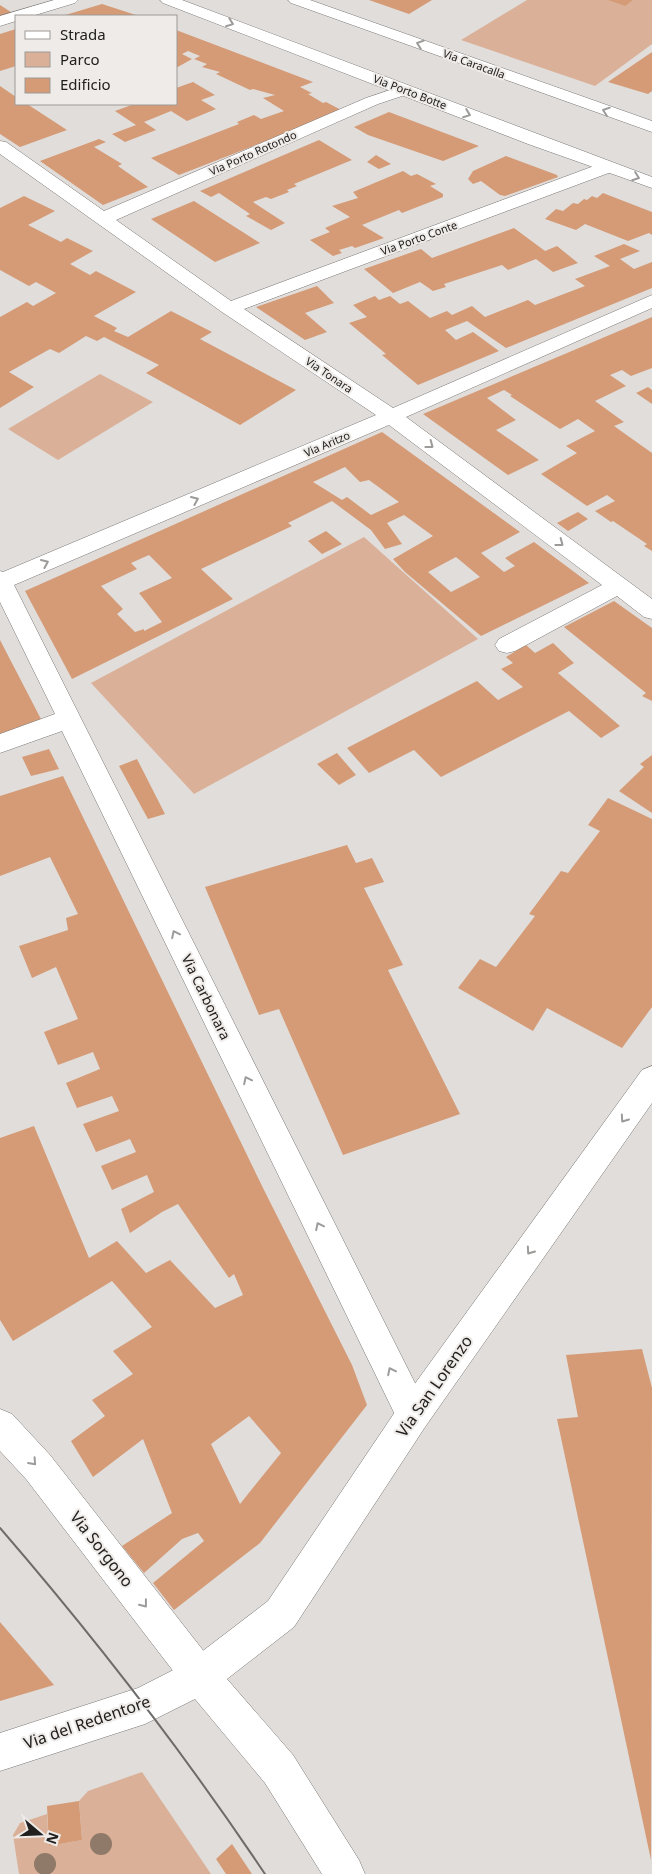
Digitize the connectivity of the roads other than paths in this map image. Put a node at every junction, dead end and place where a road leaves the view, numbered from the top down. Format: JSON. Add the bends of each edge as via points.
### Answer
{"nodes":[{"id":1,"x":70,"y":0,"type":"edge"},
{"id":2,"x":168,"y":0,"type":"edge"},
{"id":3,"x":296,"y":0,"type":"edge"},
{"id":4,"x":218,"y":4,"type":"dead end"},
{"id":5,"x":202,"y":12,"type":"junction"},
{"id":6,"x":20,"y":15,"type":"edge"},
{"id":7,"x":15,"y":16,"type":"edge"},
{"id":8,"x":0,"y":21,"type":"edge"},
{"id":9,"x":405,"y":90,"type":"junction"},
{"id":10,"x":651,"y":125,"type":"edge"},
{"id":11,"x":0,"y":146,"type":"edge"},
{"id":12,"x":8,"y":160,"type":"edge"},
{"id":13,"x":608,"y":167,"type":"junction"},
{"id":14,"x":652,"y":183,"type":"edge"},
{"id":15,"x":102,"y":219,"type":"junction"},
{"id":16,"x":652,"y":301,"type":"edge"},
{"id":17,"x":229,"y":308,"type":"junction"},
{"id":18,"x":391,"y":416,"type":"junction"},
{"id":19,"x":0,"y":581,"type":"edge"},
{"id":20,"x":618,"y":586,"type":"junction"},
{"id":21,"x":652,"y":611,"type":"edge"},
{"id":22,"x":508,"y":645,"type":"dead end"},
{"id":23,"x":68,"y":718,"type":"junction"},
{"id":24,"x":0,"y":744,"type":"edge"},
{"id":25,"x":652,"y":1079,"type":"edge"},
{"id":26,"x":413,"y":1415,"type":"junction"},
{"id":27,"x":0,"y":1426,"type":"edge"},
{"id":28,"x":200,"y":1676,"type":"junction"},
{"id":29,"x":0,"y":1752,"type":"edge"},
{"id":30,"x":346,"y":1874,"type":"edge"}],
"edges":[{"from":1,"to":6,"type":"street"},
{"from":2,"to":5,"type":"street","name":"Via Porto Botte"},
{"from":10,"to":3,"type":"street","name":"Via Caracalla","one_way":true},
{"from":4,"to":5,"type":"street"},
{"from":5,"to":9,"type":"street","name":"Via Porto Botte","one_way":true},
{"from":7,"to":8,"type":"street"},
{"from":9,"to":13,"type":"street","name":"Via Porto Botte","one_way":true},
{"from":9,"to":15,"type":"street","name":"Via Porto Rotondo","via":[[372,101]]},
{"from":11,"to":12,"type":"street","name":"Via Tonara"},
{"from":12,"to":15,"type":"street","name":"Via Tonara"},
{"from":13,"to":14,"type":"street","name":"Via Porto Botte","one_way":true},
{"from":13,"to":17,"type":"street","name":"Via Porto Conte"},
{"from":15,"to":17,"type":"street","name":"Via Tonara"},
{"from":16,"to":18,"type":"street","name":"Via Aritzo"},
{"from":17,"to":18,"type":"street","name":"Via Tonara"},
{"from":19,"to":18,"type":"street","name":"Via Aritzo","one_way":true},
{"from":18,"to":20,"type":"street","name":"Via Tonara","one_way":true},
{"from":19,"to":23,"type":"street","name":"Via Carbonara"},
{"from":20,"to":21,"type":"street","name":"Via Tonara"},
{"from":20,"to":22,"type":"street"},
{"from":23,"to":24,"type":"street"},
{"from":26,"to":23,"type":"street","name":"Via Carbonara","one_way":true},
{"from":25,"to":26,"type":"street","name":"Via San Lorenzo","one_way":true},
{"from":26,"to":28,"type":"street","name":"Via San Lorenzo","via":[[280,1614]]},
{"from":27,"to":28,"type":"street","name":"Via Sorgono","one_way":true,"via":[[38,1467]]},
{"from":28,"to":29,"type":"street","name":"Via del Redentore","via":[[144,1705]]},
{"from":28,"to":30,"type":"street","name":"Via Sorgono","via":[[279,1769]]}]}
